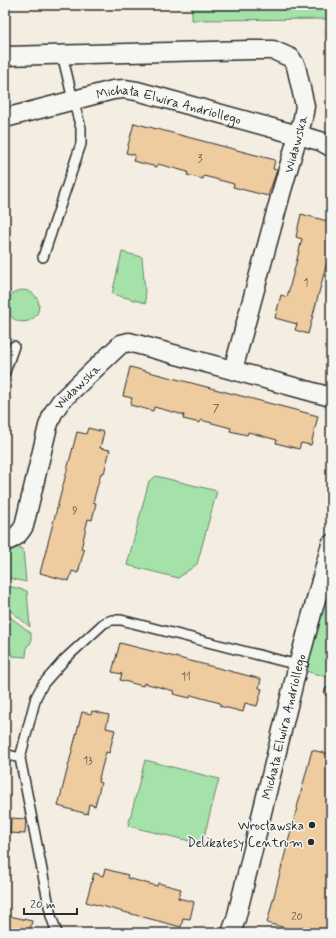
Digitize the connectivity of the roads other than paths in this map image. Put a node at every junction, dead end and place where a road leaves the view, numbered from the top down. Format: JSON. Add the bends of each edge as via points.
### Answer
{"nodes":[{"id":1,"x":62,"y":54,"type":"junction"},
{"id":2,"x":5,"y":56,"type":"edge"},
{"id":3,"x":73,"y":100,"type":"junction"},
{"id":4,"x":5,"y":118,"type":"edge"},
{"id":5,"x":298,"y":135,"type":"junction"},
{"id":6,"x":331,"y":147,"type":"edge"},
{"id":7,"x":43,"y":257,"type":"dead end"},
{"id":8,"x":14,"y":346,"type":"dead end"},
{"id":9,"x":233,"y":370,"type":"junction"},
{"id":10,"x":5,"y":372,"type":"edge"},
{"id":11,"x":331,"y":397,"type":"edge"},
{"id":12,"x":5,"y":542,"type":"edge"},
{"id":13,"x":331,"y":544,"type":"edge"},
{"id":14,"x":298,"y":666,"type":"junction"},
{"id":15,"x":5,"y":754,"type":"edge"},
{"id":16,"x":20,"y":758,"type":"junction"},
{"id":17,"x":57,"y":933,"type":"edge"},
{"id":18,"x":231,"y":933,"type":"edge"}],
"edges":[{"from":1,"to":2,"type":"street","name":"Widawska"},
{"from":1,"to":3,"type":"lane"},
{"from":1,"to":5,"type":"street","name":"Widawska","via":[[273,50],[291,58],[296,66],[304,106]]},
{"from":3,"to":4,"type":"street","name":"Michała Elwira Andriollego"},
{"from":3,"to":5,"type":"street","name":"Michała Elwira Andriollego","via":[[113,90],[136,91]]},
{"from":3,"to":7,"type":"lane","via":[[81,128],[81,144]]},
{"from":5,"to":6,"type":"street","name":"Michała Elwira Andriollego"},
{"from":5,"to":9,"type":"street","name":"Widawska"},
{"from":8,"to":10,"type":"lane"},
{"from":9,"to":11,"type":"street","name":"Widawska"},
{"from":9,"to":12,"type":"street","name":"Widawska","via":[[129,342],[121,344],[61,401],[53,413],[24,526],[14,539]]},
{"from":13,"to":14,"type":"street","name":"Michała Elwira Andriollego"},
{"from":14,"to":16,"type":"lane","via":[[121,620],[112,620],[104,623],[65,659],[43,684],[36,697]]},
{"from":14,"to":18,"type":"street","name":"Michała Elwira Andriollego"},
{"from":15,"to":16,"type":"lane"},
{"from":16,"to":17,"type":"lane","via":[[51,916]]}]}
